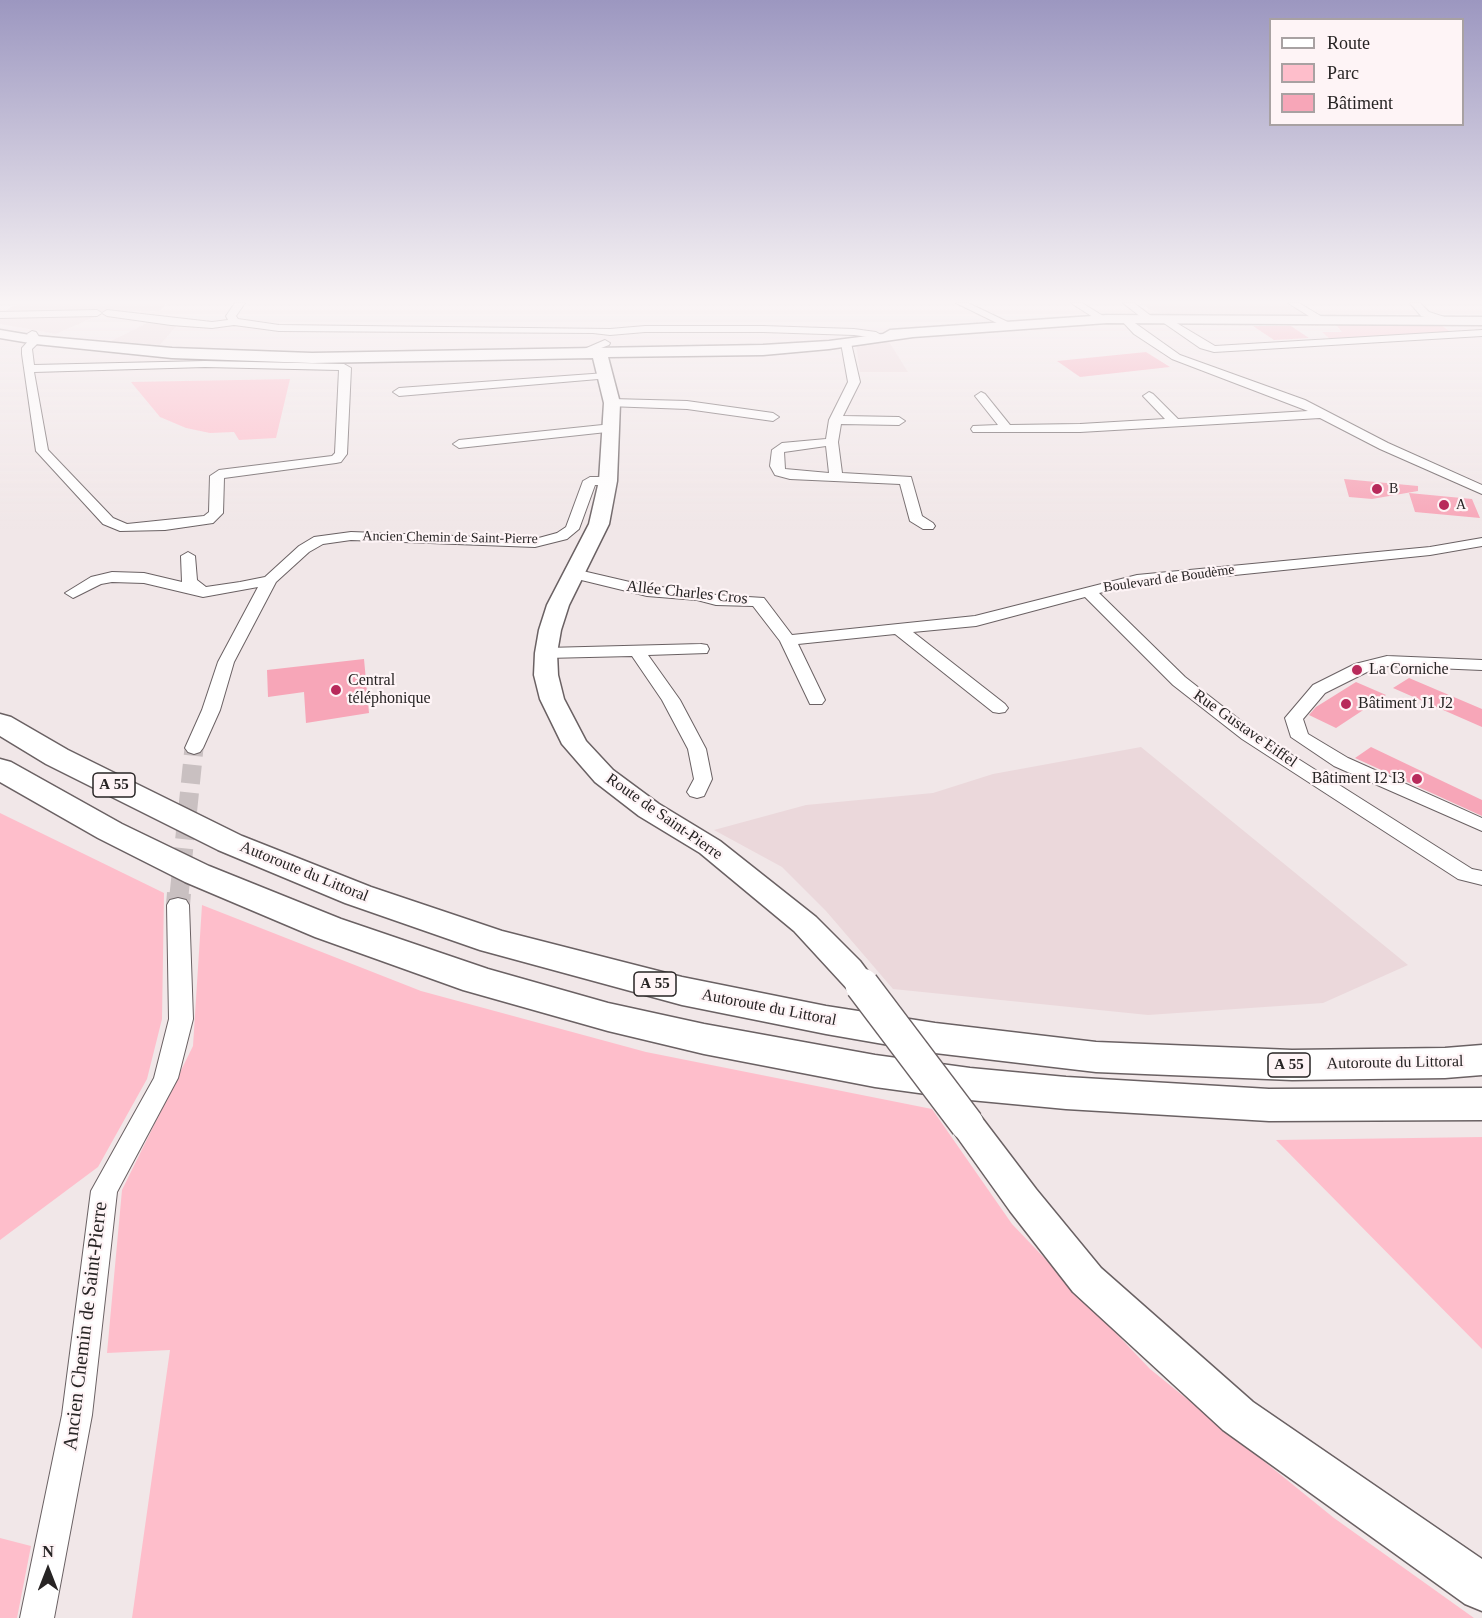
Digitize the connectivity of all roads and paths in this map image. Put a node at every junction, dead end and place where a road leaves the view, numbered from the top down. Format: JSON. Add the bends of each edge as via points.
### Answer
{"nodes":[{"id":1,"x":30,"y":379,"type":"edge"},
{"id":2,"x":345,"y":379,"type":"edge"},
{"id":3,"x":482,"y":379,"type":"edge"},
{"id":4,"x":607,"y":379,"type":"edge"},
{"id":5,"x":853,"y":379,"type":"edge"},
{"id":6,"x":1237,"y":379,"type":"edge"},
{"id":7,"x":399,"y":392,"type":"dead end"},
{"id":8,"x":981,"y":396,"type":"dead end"},
{"id":9,"x":1149,"y":396,"type":"dead end"},
{"id":10,"x":612,"y":403,"type":"junction"},
{"id":11,"x":1321,"y":414,"type":"junction"},
{"id":12,"x":772,"y":417,"type":"dead end"},
{"id":13,"x":836,"y":420,"type":"junction"},
{"id":14,"x":899,"y":421,"type":"dead end"},
{"id":15,"x":1174,"y":422,"type":"junction"},
{"id":16,"x":612,"y":428,"type":"junction"},
{"id":17,"x":976,"y":429,"type":"dead end"},
{"id":18,"x":1007,"y":429,"type":"junction"},
{"id":19,"x":832,"y":442,"type":"junction"},
{"id":20,"x":459,"y":444,"type":"dead end"},
{"id":21,"x":836,"y":476,"type":"junction"},
{"id":22,"x":1482,"y":477,"type":"edge"},
{"id":23,"x":1454,"y":479,"type":"junction"},
{"id":24,"x":608,"y":481,"type":"junction"},
{"id":25,"x":1482,"y":490,"type":"edge"},
{"id":26,"x":928,"y":526,"type":"dead end"},
{"id":27,"x":1482,"y":542,"type":"edge"},
{"id":28,"x":188,"y":556,"type":"dead end"},
{"id":29,"x":574,"y":574,"type":"junction"},
{"id":30,"x":270,"y":580,"type":"junction"},
{"id":31,"x":200,"y":590,"type":"junction"},
{"id":32,"x":1088,"y":591,"type":"junction"},
{"id":33,"x":73,"y":593,"type":"dead end"},
{"id":34,"x":899,"y":629,"type":"junction"},
{"id":35,"x":788,"y":640,"type":"junction"},
{"id":36,"x":700,"y":649,"type":"dead end"},
{"id":37,"x":637,"y":651,"type":"junction"},
{"id":38,"x":546,"y":653,"type":"junction"},
{"id":39,"x":1482,"y":665,"type":"edge"},
{"id":40,"x":816,"y":700,"type":"dead end"},
{"id":41,"x":0,"y":702,"type":"edge"},
{"id":42,"x":999,"y":708,"type":"dead end"},
{"id":43,"x":0,"y":723,"type":"edge"},
{"id":44,"x":195,"y":748,"type":"tunnel mouth"},
{"id":45,"x":0,"y":770,"type":"edge"},
{"id":46,"x":697,"y":792,"type":"dead end"},
{"id":47,"x":0,"y":796,"type":"edge"},
{"id":48,"x":1482,"y":825,"type":"edge"},
{"id":49,"x":231,"y":843,"type":"junction"},
{"id":50,"x":1482,"y":878,"type":"edge"},
{"id":51,"x":178,"y":905,"type":"tunnel mouth"},
{"id":52,"x":287,"y":913,"type":"junction"},
{"id":53,"x":1482,"y":1060,"type":"edge"},
{"id":54,"x":1482,"y":1104,"type":"edge"},
{"id":55,"x":1482,"y":1587,"type":"edge"},
{"id":56,"x":37,"y":1618,"type":"edge"}],
"edges":[{"from":1,"to":2,"type":"street","via":[[42,451],[108,521],[125,528],[208,520],[216,513],[218,476],[224,473],[339,457]]},
{"from":3,"to":7,"type":"street"},
{"from":4,"to":10,"type":"main road","name":"Route de Saint-Pierre"},
{"from":5,"to":13,"type":"street"},
{"from":6,"to":11,"type":"street"},
{"from":8,"to":18,"type":"street"},
{"from":9,"to":15,"type":"street"},
{"from":10,"to":12,"type":"street","via":[[687,405]]},
{"from":10,"to":16,"type":"main road","name":"Route de Saint-Pierre"},
{"from":11,"to":15,"type":"street"},
{"from":11,"to":23,"type":"street"},
{"from":13,"to":14,"type":"street"},
{"from":13,"to":19,"type":"street"},
{"from":15,"to":18,"type":"street"},
{"from":16,"to":20,"type":"street"},
{"from":16,"to":24,"type":"main road","name":"Route de Saint-Pierre"},
{"from":17,"to":18,"type":"street"},
{"from":19,"to":21,"type":"street"},
{"from":19,"to":21,"type":"street","via":[[781,448],[777,466],[780,472],[790,475]]},
{"from":21,"to":26,"type":"street","via":[[906,480],[915,518]]},
{"from":22,"to":23,"type":"street"},
{"from":23,"to":25,"type":"street"},
{"from":24,"to":29,"type":"main road","name":"Route de Saint-Pierre","via":[[598,524]]},
{"from":24,"to":30,"type":"street","name":"Ancien Chemin de Saint-Pierre","via":[[590,481],[572,529],[562,536],[535,543],[351,536],[318,540]]},
{"from":27,"to":32,"type":"street","name":"Boulevard de Boudème","via":[[1430,551],[1137,580]]},
{"from":28,"to":31,"type":"street","via":[[189,582]]},
{"from":29,"to":35,"type":"street","name":"Allée Charles Cros","via":[[647,591],[758,601]]},
{"from":29,"to":38,"type":"main road","name":"Route de Saint-Pierre","via":[[558,605]]},
{"from":30,"to":31,"type":"street"},
{"from":30,"to":44,"type":"street","name":"Ancien Chemin de Saint-Pierre","via":[[226,662]]},
{"from":31,"to":33,"type":"street","via":[[144,578],[112,577],[96,580]]},
{"from":32,"to":34,"type":"street","name":"Boulevard de Boudème","via":[[976,621]]},
{"from":32,"to":50,"type":"street","name":"Rue Gustave Eiffel","via":[[1179,681],[1248,735],[1465,874]]},
{"from":34,"to":35,"type":"street","name":"Boulevard de Boudème"},
{"from":34,"to":42,"type":"street"},
{"from":35,"to":40,"type":"street","name":"Allée Charles Cros"},
{"from":36,"to":37,"type":"street"},
{"from":37,"to":38,"type":"street"},
{"from":37,"to":46,"type":"street","via":[[697,749],[703,779]]},
{"from":38,"to":55,"type":"main road","name":"Route de Saint-Pierre","bridge":true,"via":[[552,699],[575,744],[604,776],[649,810],[710,847],[804,924],[855,977],[1087,1280],[1238,1416]]},
{"from":39,"to":48,"type":"street","via":[[1387,661],[1361,668],[1319,689],[1294,717],[1300,737],[1341,762]]},
{"from":41,"to":49,"type":"highway"},
{"from":43,"to":49,"type":"highway","name":"Autoroute du Littoral","number":"A 55","via":[[57,757]]},
{"from":45,"to":52,"type":"highway","number":"A 55","via":[[120,836]]},
{"from":47,"to":52,"type":"highway"},
{"from":49,"to":53,"type":"highway","name":"Autoroute du Littoral","number":"A 55","via":[[358,895],[493,941],[682,991],[826,1020],[935,1038],[1096,1057],[1292,1065]]},
{"from":51,"to":56,"type":"street","name":"Ancien Chemin de Saint-Pierre","via":[[181,1019],[166,1078],[104,1191],[77,1415]]},
{"from":52,"to":54,"type":"highway","number":"A 55","via":[[457,974],[608,1017],[875,1071],[969,1084],[1185,1102],[1349,1107]]}]}
